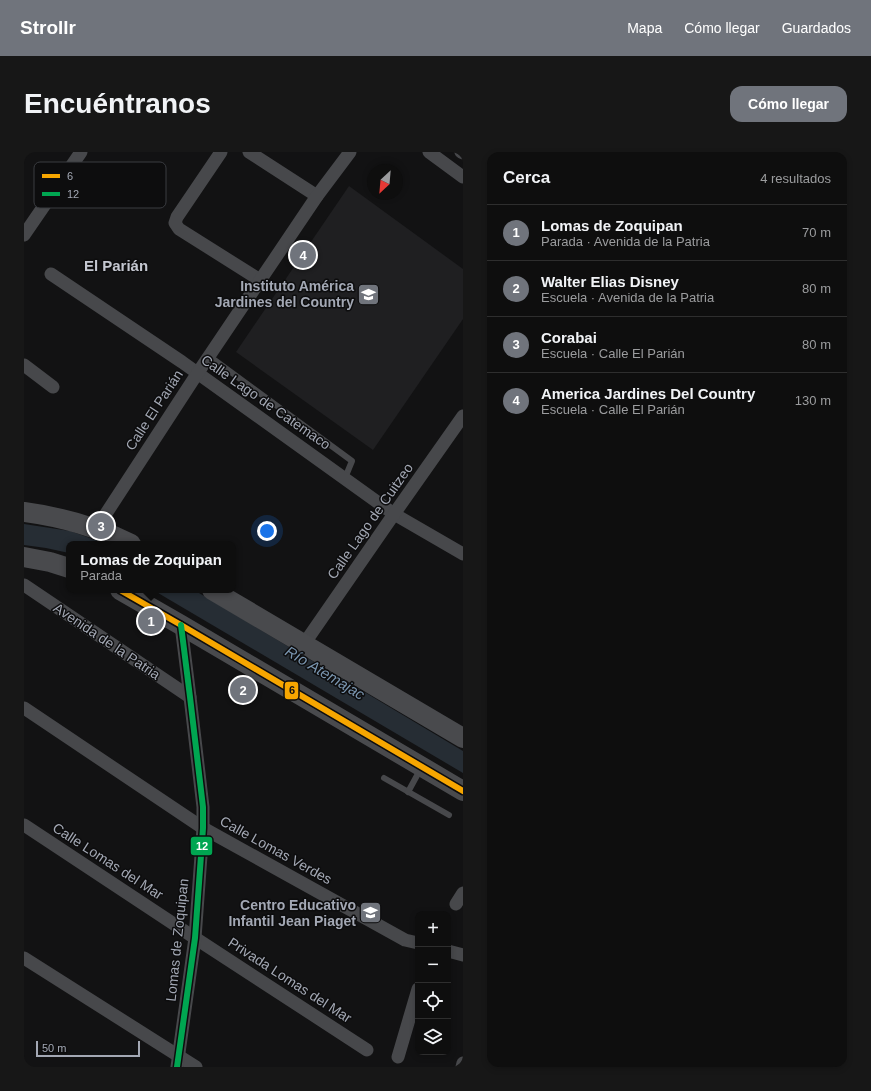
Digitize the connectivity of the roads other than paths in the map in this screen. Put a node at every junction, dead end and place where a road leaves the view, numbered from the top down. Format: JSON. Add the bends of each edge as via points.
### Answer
{"nodes":[{"id":1,"x":81,"y":152,"type":"edge"},
{"id":2,"x":221,"y":152,"type":"edge"},
{"id":3,"x":249,"y":152,"type":"edge"},
{"id":4,"x":350,"y":152,"type":"edge"},
{"id":5,"x":429,"y":152,"type":"edge"},
{"id":6,"x":74,"y":162,"type":"edge"},
{"id":7,"x":463,"y":176,"type":"edge"},
{"id":8,"x":317,"y":196,"type":"junction"},
{"id":9,"x":43,"y":208,"type":"edge"},
{"id":10,"x":24,"y":236,"type":"edge"},
{"id":11,"x":51,"y":274,"type":"dead end"},
{"id":12,"x":260,"y":280,"type":"junction"},
{"id":13,"x":209,"y":356,"type":"junction"},
{"id":14,"x":24,"y":365,"type":"edge"},
{"id":15,"x":197,"y":374,"type":"junction"},
{"id":16,"x":53,"y":387,"type":"dead end"},
{"id":17,"x":463,"y":416,"type":"edge"},
{"id":18,"x":345,"y":478,"type":"junction"},
{"id":19,"x":24,"y":512,"type":"edge"},
{"id":20,"x":394,"y":514,"type":"junction"},
{"id":21,"x":96,"y":529,"type":"junction"},
{"id":22,"x":124,"y":541,"type":"edge"},
{"id":23,"x":463,"y":554,"type":"edge"},
{"id":24,"x":24,"y":557,"type":"edge"},
{"id":25,"x":66,"y":567,"type":"edge"},
{"id":26,"x":24,"y":585,"type":"edge"},
{"id":27,"x":125,"y":593,"type":"edge"},
{"id":28,"x":217,"y":593,"type":"edge"},
{"id":29,"x":181,"y":625,"type":"junction"},
{"id":30,"x":304,"y":644,"type":"junction"},
{"id":31,"x":190,"y":697,"type":"junction"},
{"id":32,"x":24,"y":708,"type":"edge"},
{"id":33,"x":463,"y":738,"type":"edge"},
{"id":34,"x":422,"y":767,"type":"junction"},
{"id":35,"x":384,"y":778,"type":"dead end"},
{"id":36,"x":463,"y":791,"type":"edge"},
{"id":37,"x":408,"y":792,"type":"junction"},
{"id":38,"x":449,"y":815,"type":"dead end"},
{"id":39,"x":24,"y":825,"type":"edge"},
{"id":40,"x":203,"y":828,"type":"junction"},
{"id":41,"x":195,"y":938,"type":"junction"},
{"id":42,"x":415,"y":942,"type":"edge"},
{"id":43,"x":451,"y":952,"type":"edge"},
{"id":44,"x":463,"y":956,"type":"edge"},
{"id":45,"x":26,"y":961,"type":"edge"},
{"id":46,"x":415,"y":999,"type":"edge"},
{"id":47,"x":367,"y":1050,"type":"dead end"},
{"id":48,"x":398,"y":1057,"type":"dead end"},
{"id":49,"x":178,"y":1062,"type":"edge"},
{"id":50,"x":463,"y":1063,"type":"edge"},
{"id":51,"x":196,"y":1067,"type":"edge"},
{"id":52,"x":462,"y":1067,"type":"edge"}],
"edges":[{"from":1,"to":6,"type":"street"},
{"from":2,"to":12,"type":"street","via":[[175,223],[179,229]]},
{"from":3,"to":8,"type":"street"},
{"from":4,"to":8,"type":"street","name":"Calle El Parián"},
{"from":5,"to":7,"type":"street"},
{"from":8,"to":12,"type":"street","name":"Calle El Parián"},
{"from":9,"to":10,"type":"street"},
{"from":11,"to":15,"type":"street","name":"Calle Lago de Catemaco"},
{"from":12,"to":13,"type":"street","name":"Calle El Parián"},
{"from":13,"to":15,"type":"street","name":"Calle El Parián"},
{"from":13,"to":18,"type":"lane","via":[[352,461]]},
{"from":14,"to":16,"type":"street"},
{"from":15,"to":18,"type":"street","name":"Calle Lago de Catemaco"},
{"from":15,"to":21,"type":"street","name":"Calle El Parián"},
{"from":17,"to":20,"type":"street","name":"Calle Lago de Cuitzeo"},
{"from":18,"to":20,"type":"street","name":"Calle Lago de Catemaco"},
{"from":19,"to":21,"type":"main road","via":[[65,519]]},
{"from":20,"to":23,"type":"street","name":"Calle Lago de Catemaco"},
{"from":20,"to":30,"type":"street","name":"Calle Lago de Cuitzeo"},
{"from":21,"to":22,"type":"main road"},
{"from":24,"to":25,"type":"main road"},
{"from":26,"to":31,"type":"street","name":"Avenida de la Patria"},
{"from":27,"to":29,"type":"main road"},
{"from":28,"to":30,"type":"main road"},
{"from":29,"to":31,"type":"street","name":"Lomas de Zoquipan"},
{"from":29,"to":34,"type":"main road"},
{"from":30,"to":33,"type":"main road"},
{"from":31,"to":40,"type":"street","name":"Lomas de Zoquipan","via":[[203,807]]},
{"from":32,"to":40,"type":"street","name":"Calle Lomas Verdes"},
{"from":34,"to":36,"type":"main road"},
{"from":34,"to":37,"type":"lane"},
{"from":35,"to":37,"type":"lane"},
{"from":37,"to":38,"type":"lane"},
{"from":39,"to":41,"type":"street","name":"Calle Lomas del Mar"},
{"from":40,"to":41,"type":"street","name":"Lomas de Zoquipan"},
{"from":40,"to":42,"type":"street","name":"Calle Lomas Verdes","via":[[405,940]]},
{"from":41,"to":47,"type":"street","name":"Privada Lomas del Mar"},
{"from":41,"to":49,"type":"street","name":"Lomas de Zoquipan"},
{"from":43,"to":44,"type":"street"},
{"from":45,"to":49,"type":"street"},
{"from":46,"to":48,"type":"street"},
{"from":49,"to":51,"type":"street"},
{"from":50,"to":52,"type":"street"}]}
